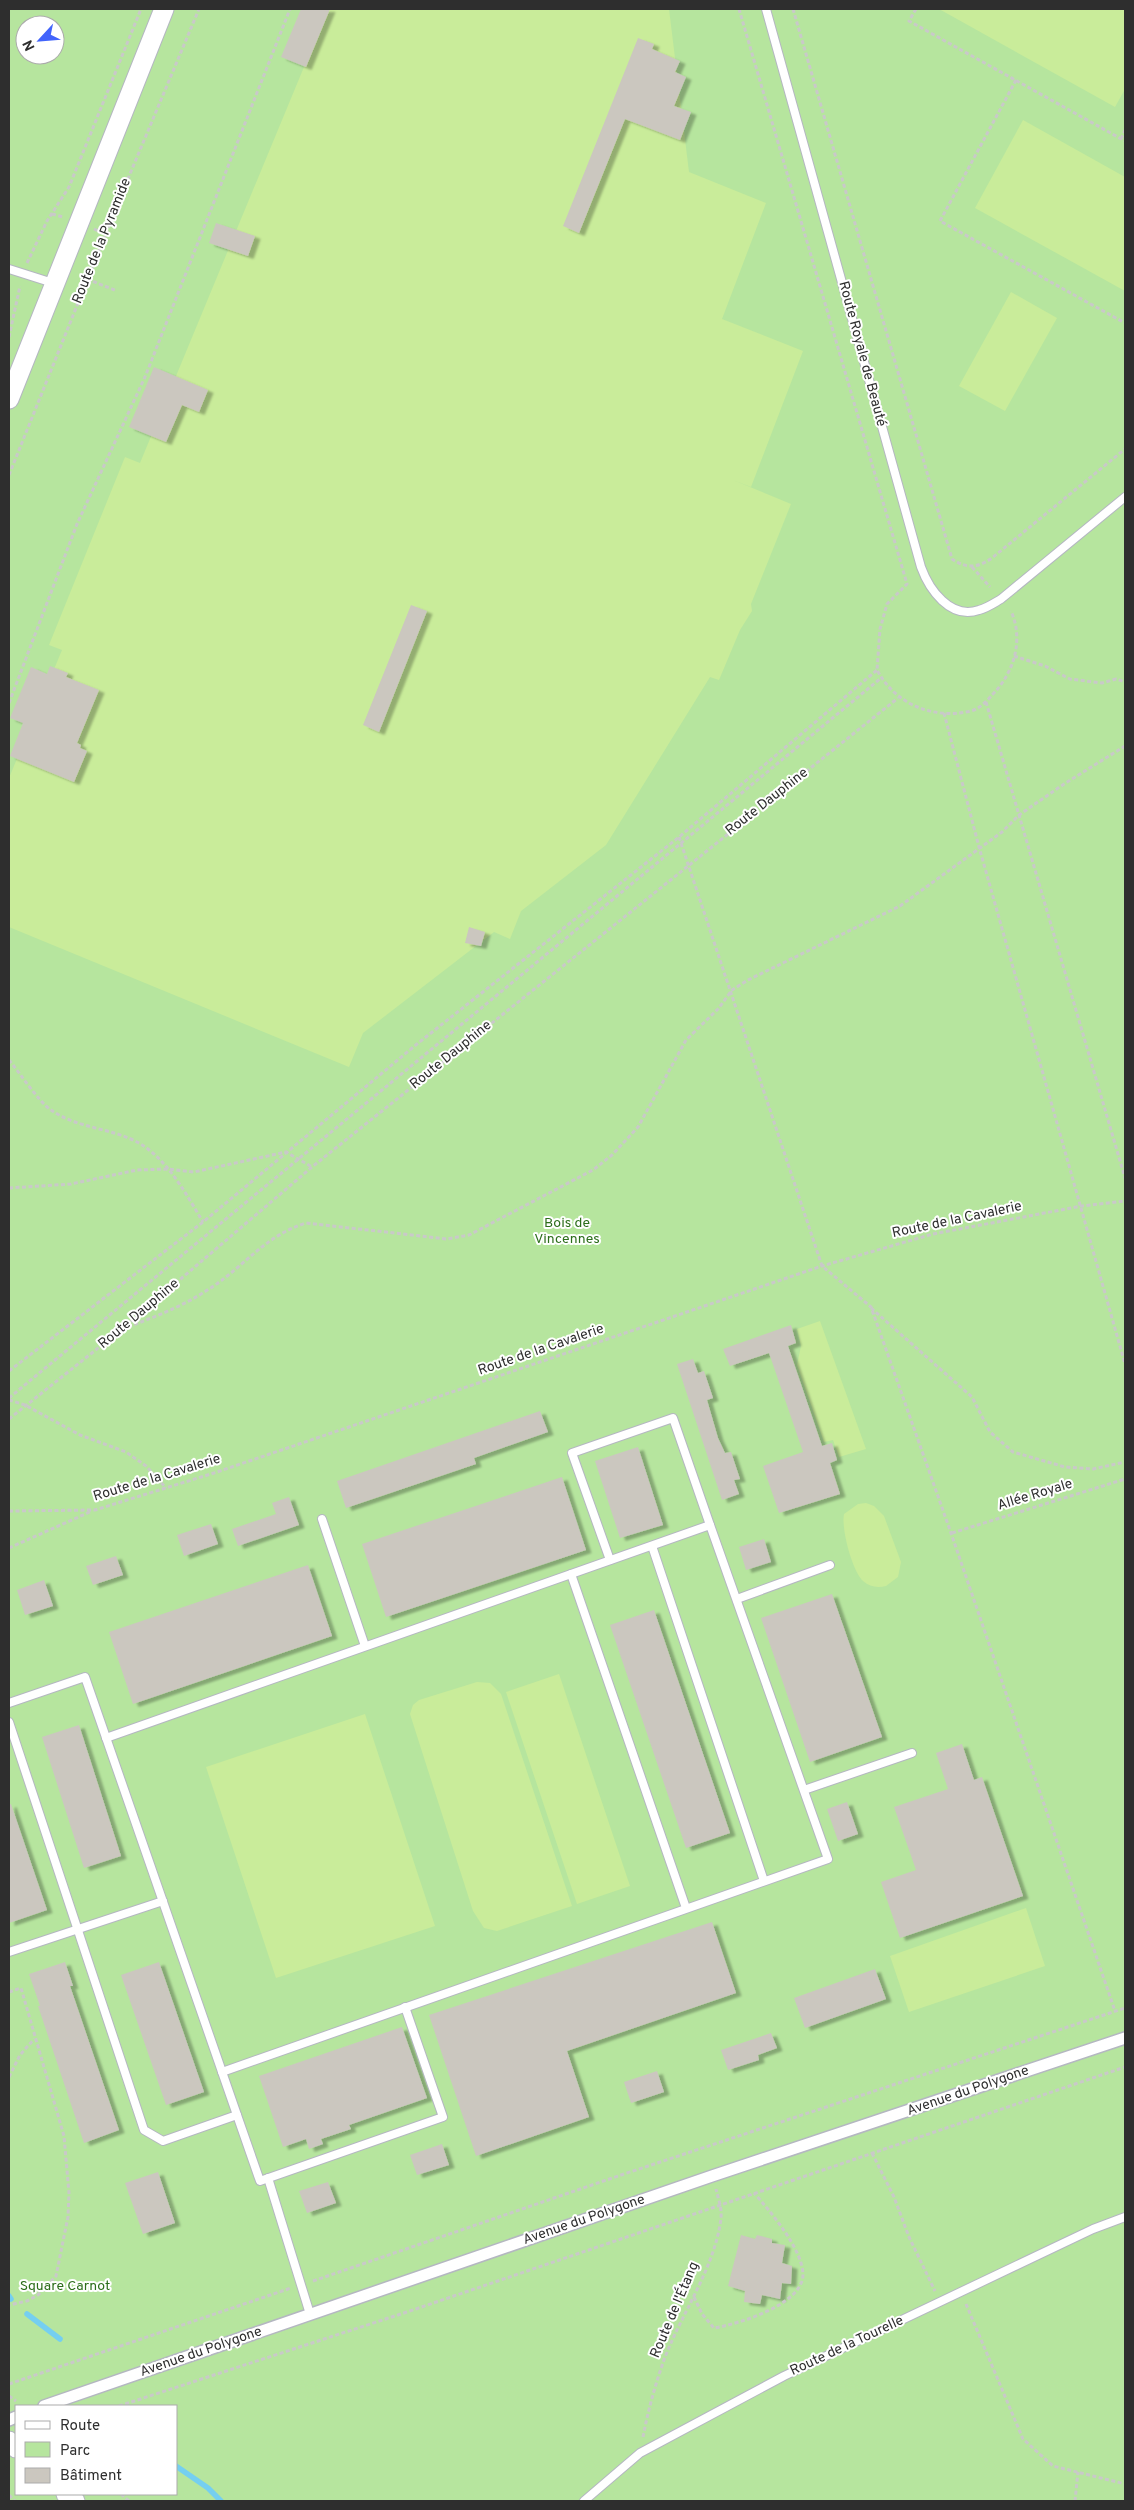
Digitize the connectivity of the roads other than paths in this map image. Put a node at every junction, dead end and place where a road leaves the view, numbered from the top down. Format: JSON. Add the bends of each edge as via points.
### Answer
{"nodes":[{"id":1,"x":164,"y":9,"type":"edge"},
{"id":2,"x":766,"y":9,"type":"edge"},
{"id":3,"x":9,"y":269,"type":"edge"},
{"id":4,"x":53,"y":283,"type":"junction"},
{"id":5,"x":9,"y":399,"type":"edge"},
{"id":6,"x":1125,"y":497,"type":"edge"},
{"id":7,"x":322,"y":1519,"type":"dead end"},
{"id":8,"x":710,"y":1525,"type":"junction"},
{"id":9,"x":652,"y":1546,"type":"junction"},
{"id":10,"x":610,"y":1560,"type":"junction"},
{"id":11,"x":830,"y":1565,"type":"dead end"},
{"id":12,"x":571,"y":1574,"type":"junction"},
{"id":13,"x":737,"y":1599,"type":"junction"},
{"id":14,"x":365,"y":1646,"type":"junction"},
{"id":15,"x":9,"y":1703,"type":"edge"},
{"id":16,"x":9,"y":1722,"type":"edge"},
{"id":17,"x":106,"y":1738,"type":"junction"},
{"id":18,"x":912,"y":1753,"type":"dead end"},
{"id":19,"x":804,"y":1790,"type":"junction"},
{"id":20,"x":764,"y":1881,"type":"junction"},
{"id":21,"x":163,"y":1901,"type":"junction"},
{"id":22,"x":686,"y":1908,"type":"junction"},
{"id":23,"x":77,"y":1929,"type":"junction"},
{"id":24,"x":9,"y":1952,"type":"edge"},
{"id":25,"x":405,"y":2007,"type":"junction"},
{"id":26,"x":1125,"y":2038,"type":"edge"},
{"id":27,"x":222,"y":2072,"type":"junction"},
{"id":28,"x":237,"y":2115,"type":"junction"},
{"id":29,"x":268,"y":2178,"type":"junction"},
{"id":30,"x":1125,"y":2217,"type":"edge"},
{"id":31,"x":310,"y":2314,"type":"junction"},
{"id":32,"x":47,"y":2405,"type":"edge"},
{"id":33,"x":584,"y":2501,"type":"edge"}],
"edges":[{"from":1,"to":4,"type":"street"},
{"from":2,"to":6,"type":"lane","name":"Route Royale de Beauté","via":[[926,581],[933,593],[952,607],[978,611],[1001,599]]},
{"from":3,"to":4,"type":"lane"},
{"from":4,"to":5,"type":"street"},
{"from":7,"to":14,"type":"lane"},
{"from":8,"to":9,"type":"lane"},
{"from":8,"to":10,"type":"lane","via":[[673,1418],[572,1453]]},
{"from":8,"to":13,"type":"lane"},
{"from":9,"to":10,"type":"lane"},
{"from":9,"to":20,"type":"lane"},
{"from":10,"to":12,"type":"lane"},
{"from":11,"to":13,"type":"lane"},
{"from":12,"to":14,"type":"lane"},
{"from":12,"to":22,"type":"lane"},
{"from":13,"to":19,"type":"lane"},
{"from":14,"to":17,"type":"lane"},
{"from":15,"to":17,"type":"lane","via":[[85,1677]]},
{"from":16,"to":23,"type":"lane"},
{"from":17,"to":21,"type":"lane"},
{"from":18,"to":19,"type":"lane"},
{"from":19,"to":20,"type":"lane","via":[[828,1859]]},
{"from":20,"to":22,"type":"lane"},
{"from":21,"to":23,"type":"lane"},
{"from":21,"to":27,"type":"lane"},
{"from":22,"to":25,"type":"lane"},
{"from":23,"to":24,"type":"lane"},
{"from":23,"to":28,"type":"lane","via":[[144,2130],[163,2141]]},
{"from":25,"to":27,"type":"lane"},
{"from":25,"to":29,"type":"lane","via":[[443,2117]]},
{"from":26,"to":31,"type":"street","name":"Avenue du Polygone"},
{"from":27,"to":28,"type":"lane"},
{"from":28,"to":29,"type":"lane","via":[[260,2181]]},
{"from":29,"to":31,"type":"lane"},
{"from":30,"to":33,"type":"lane","name":"Route de la Tourelle","via":[[1093,2229],[784,2376],[640,2453]]},
{"from":31,"to":32,"type":"street","name":"Avenue du Polygone"}]}
